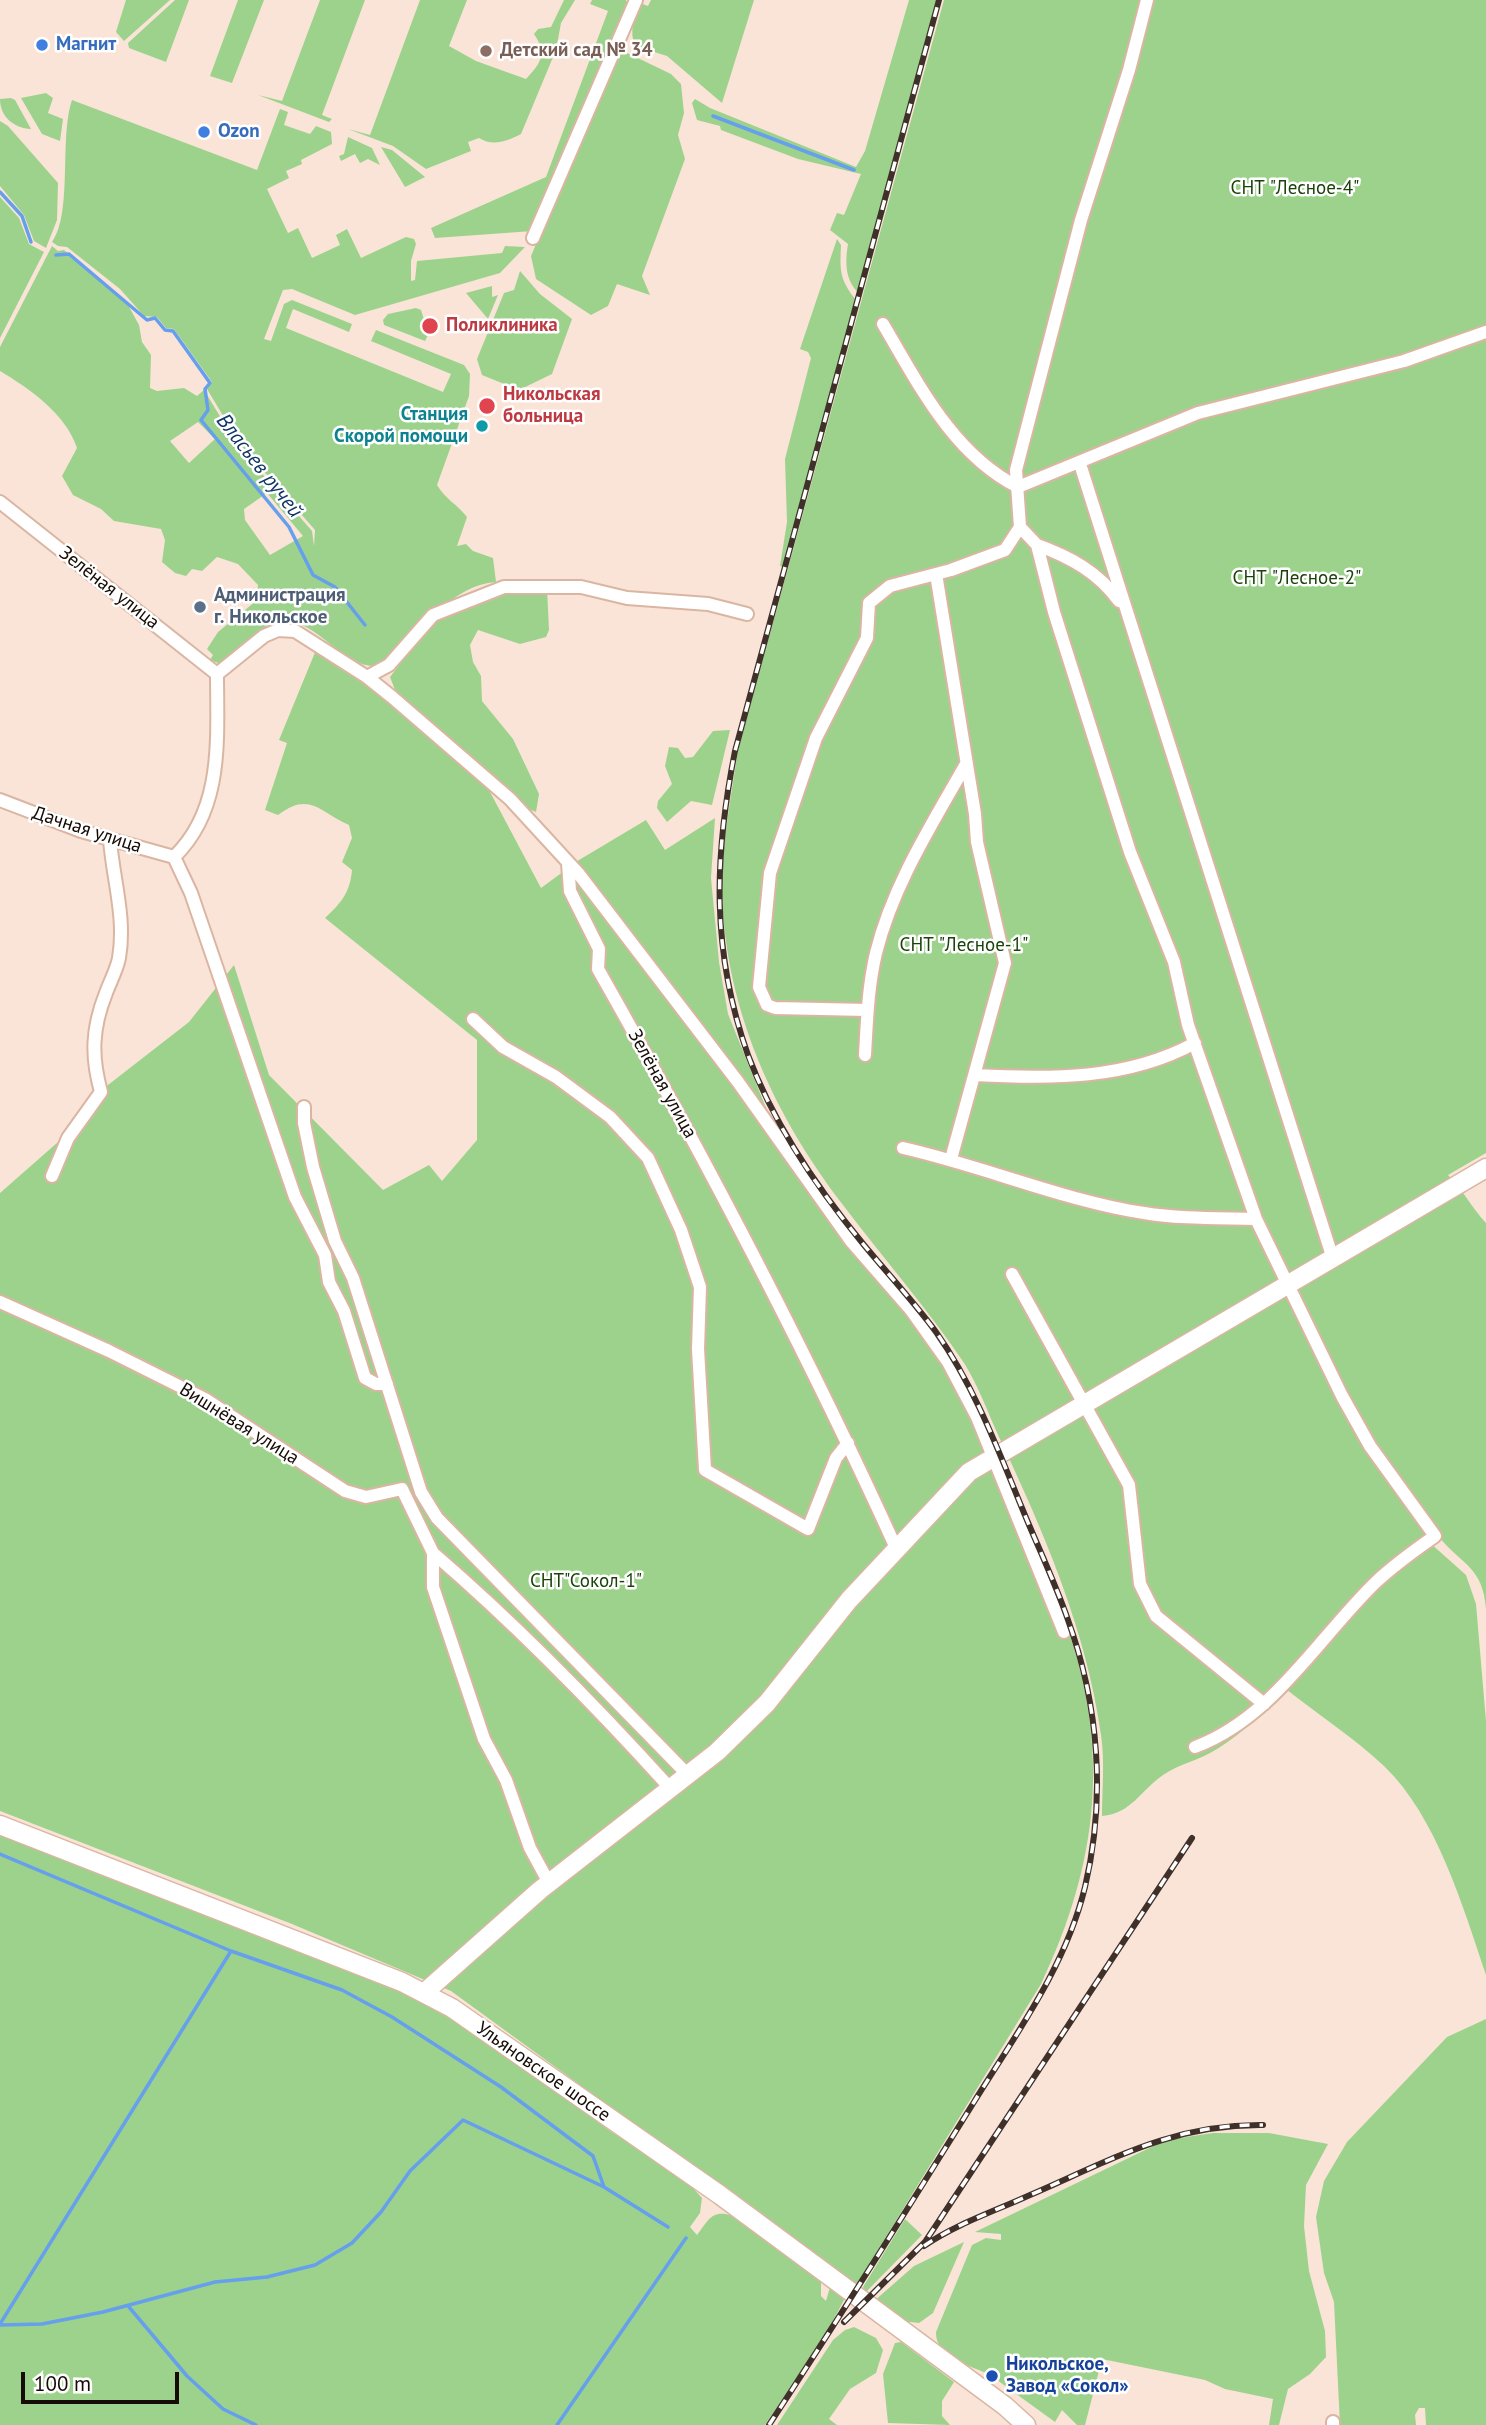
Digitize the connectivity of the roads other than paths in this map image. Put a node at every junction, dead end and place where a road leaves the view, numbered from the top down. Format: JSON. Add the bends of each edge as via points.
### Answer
{"nodes":[{"id":1,"x":636,"y":0,"type":"edge"},
{"id":2,"x":1147,"y":0,"type":"edge"},
{"id":3,"x":533,"y":238,"type":"dead end"},
{"id":4,"x":883,"y":324,"type":"dead end"},
{"id":5,"x":1486,"y":332,"type":"edge"},
{"id":6,"x":1080,"y":464,"type":"junction"},
{"id":7,"x":1018,"y":487,"type":"junction"},
{"id":8,"x":0,"y":502,"type":"edge"},
{"id":9,"x":1020,"y":527,"type":"junction"},
{"id":10,"x":1037,"y":545,"type":"junction"},
{"id":11,"x":936,"y":573,"type":"junction"},
{"id":12,"x":1126,"y":610,"type":"junction"},
{"id":13,"x":747,"y":614,"type":"dead end"},
{"id":14,"x":217,"y":674,"type":"junction"},
{"id":15,"x":367,"y":677,"type":"junction"},
{"id":16,"x":966,"y":764,"type":"junction"},
{"id":17,"x":0,"y":800,"type":"edge"},
{"id":18,"x":110,"y":840,"type":"junction"},
{"id":19,"x":174,"y":858,"type":"junction"},
{"id":20,"x":568,"y":863,"type":"junction"},
{"id":21,"x":867,"y":1010,"type":"junction"},
{"id":22,"x":473,"y":1019,"type":"dead end"},
{"id":23,"x":1195,"y":1043,"type":"junction"},
{"id":24,"x":865,"y":1055,"type":"dead end"},
{"id":25,"x":975,"y":1075,"type":"junction"},
{"id":26,"x":304,"y":1107,"type":"dead end"},
{"id":27,"x":902,"y":1148,"type":"dead end"},
{"id":28,"x":951,"y":1159,"type":"junction"},
{"id":29,"x":1486,"y":1168,"type":"edge"},
{"id":30,"x":52,"y":1176,"type":"dead end"},
{"id":31,"x":1256,"y":1219,"type":"junction"},
{"id":32,"x":1333,"y":1259,"type":"junction"},
{"id":33,"x":1012,"y":1274,"type":"dead end"},
{"id":34,"x":1287,"y":1285,"type":"junction"},
{"id":35,"x":0,"y":1302,"type":"edge"},
{"id":36,"x":387,"y":1384,"type":"junction"},
{"id":37,"x":1085,"y":1403,"type":"junction"},
{"id":38,"x":848,"y":1443,"type":"junction"},
{"id":39,"x":994,"y":1456,"type":"junction"},
{"id":40,"x":896,"y":1548,"type":"junction"},
{"id":41,"x":433,"y":1553,"type":"junction"},
{"id":42,"x":1064,"y":1632,"type":"dead end"},
{"id":43,"x":1264,"y":1704,"type":"junction"},
{"id":44,"x":1195,"y":1747,"type":"dead end"},
{"id":45,"x":688,"y":1774,"type":"junction"},
{"id":46,"x":670,"y":1788,"type":"junction"},
{"id":47,"x":0,"y":1825,"type":"edge"},
{"id":48,"x":548,"y":1883,"type":"junction"},
{"id":49,"x":425,"y":1992,"type":"junction"},
{"id":50,"x":1026,"y":2425,"type":"edge"}],
"edges":[{"from":1,"to":3,"type":"street"},
{"from":2,"to":7,"type":"street","via":[[1077,233],[1016,470]]},
{"from":4,"to":7,"type":"street","via":[[929,402],[969,453],[994,475]]},
{"from":5,"to":6,"type":"street","via":[[1404,361],[1198,413]]},
{"from":6,"to":7,"type":"street"},
{"from":6,"to":12,"type":"street"},
{"from":7,"to":9,"type":"street"},
{"from":8,"to":14,"type":"street","name":"Зелёная улица"},
{"from":9,"to":10,"type":"street"},
{"from":9,"to":11,"type":"street","via":[[1005,550]]},
{"from":10,"to":12,"type":"street","via":[[1072,558],[1108,585]]},
{"from":10,"to":23,"type":"street","via":[[1086,715],[1130,852],[1174,962]]},
{"from":11,"to":16,"type":"street"},
{"from":11,"to":21,"type":"street","via":[[890,586],[869,603],[867,638],[816,738],[770,873],[759,987],[762,998],[775,1008]]},
{"from":12,"to":32,"type":"street"},
{"from":13,"to":15,"type":"street","via":[[708,604],[626,598],[581,587],[504,587],[433,615],[389,665]]},
{"from":14,"to":15,"type":"street","via":[[257,640],[278,630],[295,631]]},
{"from":14,"to":19,"type":"street","via":[[216,773],[191,841]]},
{"from":15,"to":20,"type":"street","via":[[510,799]]},
{"from":16,"to":21,"type":"street","via":[[890,910]]},
{"from":16,"to":25,"type":"street","via":[[977,842],[1005,963]]},
{"from":17,"to":18,"type":"street","name":"Дачная улица"},
{"from":18,"to":19,"type":"street","name":"Дачная улица"},
{"from":18,"to":30,"type":"street","via":[[121,910],[119,958],[94,1033],[92,1056],[101,1093],[68,1138]]},
{"from":19,"to":36,"type":"street","via":[[191,893],[295,1197],[326,1255],[329,1282],[344,1311],[365,1378]]},
{"from":20,"to":38,"type":"street","name":"Зелёная улица","via":[[570,891],[599,949],[598,969],[677,1108]]},
{"from":20,"to":39,"type":"street","via":[[731,1072],[851,1241],[929,1335],[978,1417]]},
{"from":21,"to":24,"type":"street"},
{"from":22,"to":38,"type":"street","via":[[503,1047],[556,1077],[610,1117],[648,1158],[681,1230],[699,1287],[705,1471],[808,1529],[836,1458]]},
{"from":23,"to":25,"type":"street","via":[[1164,1060],[1127,1070],[1065,1076]]},
{"from":23,"to":31,"type":"street"},
{"from":25,"to":28,"type":"street"},
{"from":26,"to":36,"type":"street","via":[[313,1167],[335,1241]]},
{"from":27,"to":28,"type":"street"},
{"from":28,"to":31,"type":"street","via":[[1147,1214]]},
{"from":29,"to":32,"type":"street"},
{"from":31,"to":34,"type":"street"},
{"from":32,"to":34,"type":"street"},
{"from":33,"to":37,"type":"street"},
{"from":34,"to":37,"type":"street"},
{"from":34,"to":43,"type":"street","via":[[1370,1446],[1436,1536],[1376,1582]]},
{"from":35,"to":41,"type":"street","name":"Вишнёвая улица","via":[[205,1399],[345,1491],[366,1497],[402,1489]]},
{"from":36,"to":45,"type":"street","via":[[421,1492],[437,1518]]},
{"from":37,"to":39,"type":"street"},
{"from":37,"to":43,"type":"street","via":[[1129,1485],[1140,1584],[1156,1616]]},
{"from":38,"to":40,"type":"street","name":"Зелёная улица"},
{"from":39,"to":40,"type":"street","via":[[969,1472]]},
{"from":39,"to":42,"type":"street"},
{"from":40,"to":45,"type":"street","via":[[767,1703]]},
{"from":41,"to":46,"type":"street","via":[[580,1689]]},
{"from":41,"to":48,"type":"street","via":[[433,1587],[484,1739]]},
{"from":43,"to":44,"type":"street","via":[[1217,1739]]},
{"from":45,"to":46,"type":"street"},
{"from":46,"to":48,"type":"street"},
{"from":47,"to":49,"type":"street","name":"Ульяновское шоссе"},
{"from":48,"to":49,"type":"street"},
{"from":49,"to":50,"type":"street","name":"Ульяновское шоссе","via":[[720,2195]]}]}
